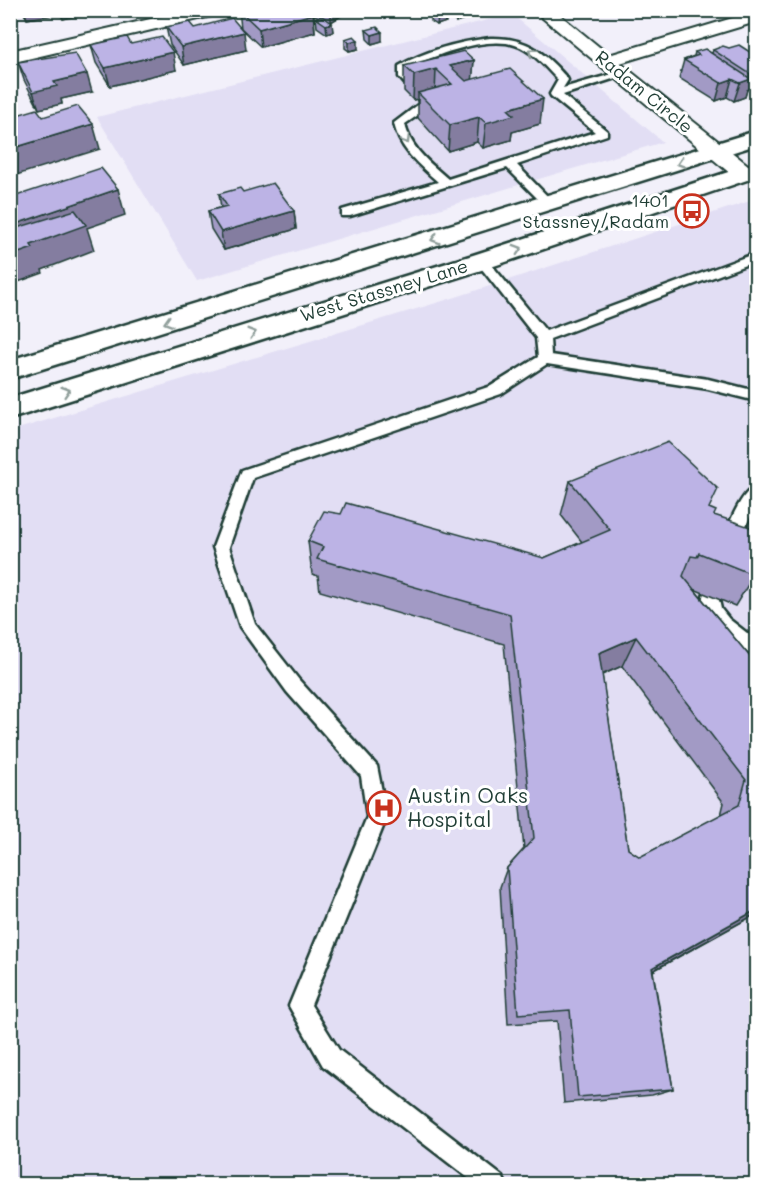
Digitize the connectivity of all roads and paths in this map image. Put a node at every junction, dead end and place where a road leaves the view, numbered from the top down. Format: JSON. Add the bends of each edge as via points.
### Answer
{"nodes":[{"id":1,"x":216,"y":10,"type":"edge"},
{"id":2,"x":542,"y":10,"type":"edge"},
{"id":3,"x":756,"y":16,"type":"edge"},
{"id":4,"x":10,"y":57,"type":"edge"},
{"id":5,"x":607,"y":61,"type":"junction"},
{"id":6,"x":623,"y":75,"type":"junction"},
{"id":7,"x":414,"y":88,"type":"edge"},
{"id":8,"x":555,"y":94,"type":"junction"},
{"id":9,"x":422,"y":98,"type":"edge"},
{"id":10,"x":756,"y":138,"type":"edge"},
{"id":11,"x":717,"y":151,"type":"junction"},
{"id":12,"x":510,"y":164,"type":"junction"},
{"id":13,"x":751,"y":172,"type":"edge"},
{"id":14,"x":446,"y":183,"type":"junction"},
{"id":15,"x":549,"y":204,"type":"junction"},
{"id":16,"x":346,"y":213,"type":"dead end"},
{"id":17,"x":756,"y":257,"type":"edge"},
{"id":18,"x":482,"y":261,"type":"junction"},
{"id":19,"x":543,"y":338,"type":"junction"},
{"id":20,"x":545,"y":359,"type":"junction"},
{"id":21,"x":10,"y":370,"type":"edge"},
{"id":22,"x":756,"y":396,"type":"edge"},
{"id":23,"x":10,"y":409,"type":"edge"},
{"id":24,"x":756,"y":492,"type":"edge"},
{"id":25,"x":724,"y":557,"type":"edge"},
{"id":26,"x":711,"y":596,"type":"dead end"},
{"id":27,"x":756,"y":649,"type":"edge"},
{"id":28,"x":494,"y":1185,"type":"edge"}],
"edges":[{"from":1,"to":4,"type":"street"},
{"from":2,"to":5,"type":"street","name":"Radam Circle"},
{"from":3,"to":5,"type":"street"},
{"from":5,"to":6,"type":"street","name":"Radam Circle"},
{"from":6,"to":8,"type":"lane"},
{"from":6,"to":11,"type":"street","name":"Radam Circle"},
{"from":8,"to":7,"type":"lane","one_way":true,"via":[[563,80],[557,72],[525,46],[496,40],[416,59],[403,68],[404,77]]},
{"from":8,"to":12,"type":"lane","via":[[603,133]]},
{"from":9,"to":14,"type":"lane","one_way":true,"via":[[423,107],[404,118],[400,129],[414,152]]},
{"from":10,"to":11,"type":"main road","name":"West Stassney Lane"},
{"from":11,"to":13,"type":"street","name":"Radam Circle"},
{"from":11,"to":15,"type":"main road","name":"West Stassney Lane","one_way":true},
{"from":12,"to":14,"type":"lane"},
{"from":12,"to":15,"type":"lane"},
{"from":18,"to":13,"type":"main road","name":"West Stassney Lane","one_way":true},
{"from":14,"to":16,"type":"lane"},
{"from":15,"to":21,"type":"main road","name":"West Stassney Lane","one_way":true},
{"from":17,"to":19,"type":"lane"},
{"from":18,"to":19,"type":"lane"},
{"from":23,"to":18,"type":"main road","name":"West Stassney Lane","one_way":true},
{"from":19,"to":20,"type":"lane"},
{"from":20,"to":22,"type":"lane","via":[[708,384]]},
{"from":20,"to":28,"type":"lane","via":[[496,390],[247,474],[221,547],[248,627],[293,686],[370,772],[377,817],[300,1006],[331,1058]]},
{"from":24,"to":25,"type":"lane","via":[[741,515]]},
{"from":26,"to":27,"type":"lane","via":[[713,611],[723,624]]}]}
